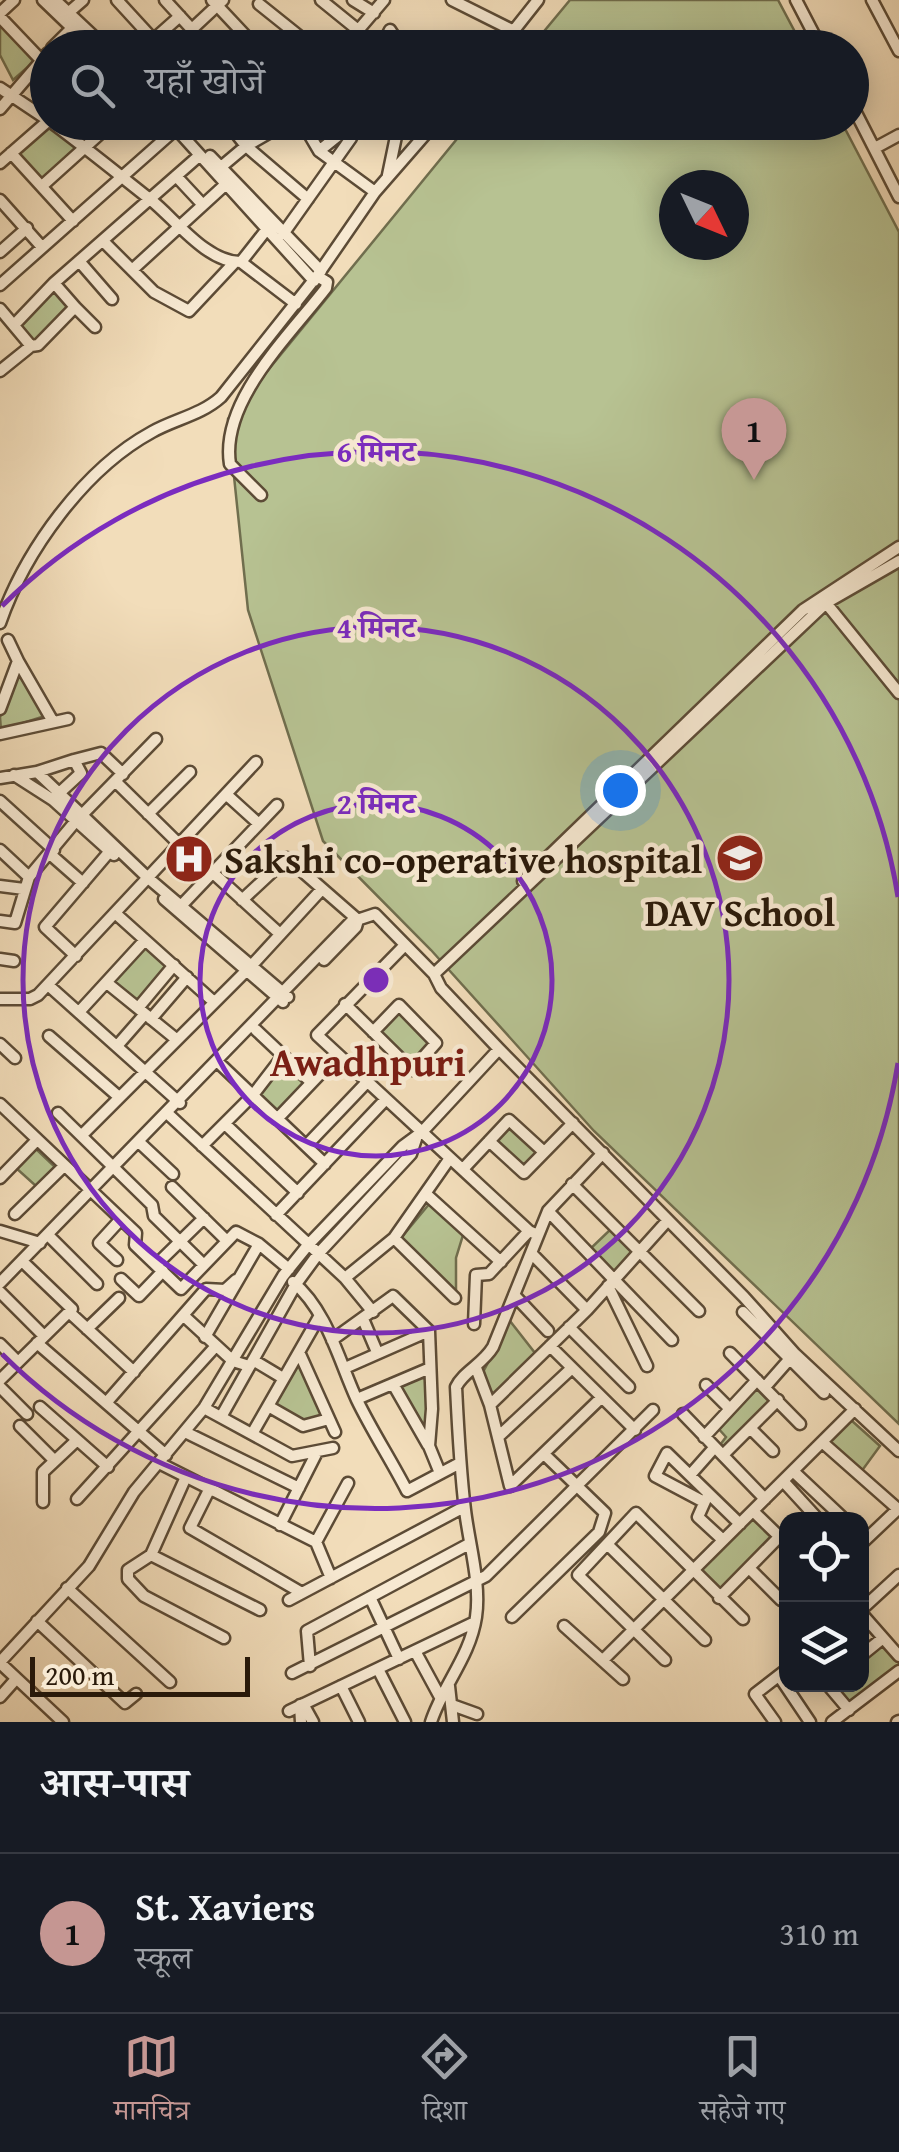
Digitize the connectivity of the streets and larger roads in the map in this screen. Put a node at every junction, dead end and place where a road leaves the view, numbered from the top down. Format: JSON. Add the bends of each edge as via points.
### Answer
{"nodes":[{"id":1,"x":14,"y":0,"type":"edge"},
{"id":2,"x":43,"y":0,"type":"edge"},
{"id":3,"x":55,"y":0,"type":"edge"},
{"id":4,"x":82,"y":0,"type":"edge"},
{"id":5,"x":117,"y":0,"type":"edge"},
{"id":6,"x":165,"y":0,"type":"edge"},
{"id":7,"x":321,"y":0,"type":"edge"},
{"id":8,"x":353,"y":0,"type":"edge"},
{"id":9,"x":384,"y":0,"type":"edge"},
{"id":10,"x":452,"y":0,"type":"edge"},
{"id":11,"x":538,"y":0,"type":"edge"},
{"id":12,"x":796,"y":0,"type":"edge"},
{"id":13,"x":872,"y":0,"type":"edge"},
{"id":14,"x":217,"y":2,"type":"edge"},
{"id":15,"x":259,"y":4,"type":"dead end"},
{"id":16,"x":68,"y":13,"type":"junction"},
{"id":17,"x":374,"y":13,"type":"junction"},
{"id":18,"x":0,"y":15,"type":"edge"},
{"id":19,"x":180,"y":16,"type":"junction"},
{"id":20,"x":74,"y":26,"type":"junction"},
{"id":21,"x":192,"y":29,"type":"joint"},
{"id":22,"x":70,"y":30,"type":"edge"},
{"id":23,"x":78,"y":30,"type":"edge"},
{"id":24,"x":80,"y":30,"type":"edge"},
{"id":25,"x":141,"y":30,"type":"edge"},
{"id":26,"x":167,"y":30,"type":"edge"},
{"id":27,"x":241,"y":30,"type":"edge"},
{"id":28,"x":292,"y":30,"type":"edge"},
{"id":29,"x":358,"y":30,"type":"joint"},
{"id":30,"x":512,"y":30,"type":"edge"},
{"id":31,"x":515,"y":30,"type":"edge"},
{"id":32,"x":812,"y":30,"type":"edge"},
{"id":33,"x":30,"y":39,"type":"edge"},
{"id":34,"x":899,"y":51,"type":"edge"},
{"id":35,"x":30,"y":68,"type":"edge"},
{"id":36,"x":5,"y":91,"type":"edge"},
{"id":37,"x":0,"y":108,"type":"edge"},
{"id":38,"x":30,"y":108,"type":"edge"},
{"id":39,"x":899,"y":136,"type":"edge"},
{"id":40,"x":30,"y":137,"type":"edge"},
{"id":41,"x":869,"y":138,"type":"edge"},
{"id":42,"x":76,"y":140,"type":"edge"},
{"id":43,"x":94,"y":140,"type":"edge"},
{"id":44,"x":160,"y":140,"type":"edge"},
{"id":45,"x":188,"y":140,"type":"edge"},
{"id":46,"x":191,"y":140,"type":"edge"},
{"id":47,"x":241,"y":140,"type":"edge"},
{"id":48,"x":256,"y":140,"type":"edge"},
{"id":49,"x":309,"y":140,"type":"edge"},
{"id":50,"x":337,"y":140,"type":"edge"},
{"id":51,"x":345,"y":140,"type":"edge"},
{"id":52,"x":396,"y":140,"type":"edge"},
{"id":53,"x":420,"y":140,"type":"edge"},
{"id":54,"x":246,"y":146,"type":"junction"},
{"id":55,"x":86,"y":147,"type":"junction"},
{"id":56,"x":874,"y":148,"type":"junction"},
{"id":57,"x":319,"y":150,"type":"junction"},
{"id":58,"x":11,"y":153,"type":"junction"},
{"id":59,"x":200,"y":155,"type":"junction"},
{"id":60,"x":333,"y":162,"type":"junction"},
{"id":61,"x":0,"y":163,"type":"edge"},
{"id":62,"x":221,"y":167,"type":"junction"},
{"id":63,"x":176,"y":176,"type":"junction"},
{"id":64,"x":388,"y":176,"type":"junction"},
{"id":65,"x":121,"y":180,"type":"junction"},
{"id":66,"x":226,"y":184,"type":"junction"},
{"id":67,"x":42,"y":186,"type":"junction"},
{"id":68,"x":375,"y":192,"type":"junction"},
{"id":69,"x":899,"y":197,"type":"edge"},
{"id":70,"x":150,"y":199,"type":"junction"},
{"id":71,"x":308,"y":199,"type":"junction"},
{"id":72,"x":204,"y":205,"type":"junction"},
{"id":73,"x":2,"y":207,"type":"edge"},
{"id":74,"x":73,"y":221,"type":"junction"},
{"id":75,"x":180,"y":226,"type":"junction"},
{"id":76,"x":26,"y":228,"type":"junction"},
{"id":77,"x":267,"y":228,"type":"junction"},
{"id":78,"x":283,"y":234,"type":"junction"},
{"id":79,"x":103,"y":241,"type":"junction"},
{"id":80,"x":41,"y":246,"type":"junction"},
{"id":81,"x":0,"y":252,"type":"edge"},
{"id":82,"x":79,"y":261,"type":"junction"},
{"id":83,"x":237,"y":262,"type":"junction"},
{"id":84,"x":132,"y":270,"type":"junction"},
{"id":85,"x":317,"y":276,"type":"junction"},
{"id":86,"x":54,"y":282,"type":"junction"},
{"id":87,"x":0,"y":284,"type":"edge"},
{"id":88,"x":112,"y":299,"type":"dead end"},
{"id":89,"x":296,"y":304,"type":"junction"},
{"id":90,"x":75,"y":307,"type":"junction"},
{"id":91,"x":0,"y":309,"type":"edge"},
{"id":92,"x":14,"y":325,"type":"junction"},
{"id":93,"x":95,"y":328,"type":"dead end"},
{"id":94,"x":31,"y":346,"type":"junction"},
{"id":95,"x":0,"y":371,"type":"edge"},
{"id":96,"x":261,"y":494,"type":"dead end"},
{"id":97,"x":899,"y":547,"type":"edge"},
{"id":98,"x":899,"y":561,"type":"edge"},
{"id":99,"x":844,"y":588,"type":"junction"},
{"id":100,"x":826,"y":603,"type":"junction"},
{"id":101,"x":0,"y":623,"type":"edge"},
{"id":102,"x":8,"y":640,"type":"dead end"},
{"id":103,"x":18,"y":661,"type":"junction"},
{"id":104,"x":899,"y":693,"type":"edge"},
{"id":105,"x":0,"y":709,"type":"edge"},
{"id":106,"x":68,"y":719,"type":"dead end"},
{"id":107,"x":52,"y":720,"type":"junction"},
{"id":108,"x":0,"y":734,"type":"edge"},
{"id":109,"x":156,"y":739,"type":"dead end"},
{"id":110,"x":74,"y":760,"type":"junction"},
{"id":111,"x":256,"y":762,"type":"dead end"},
{"id":112,"x":37,"y":772,"type":"junction"},
{"id":113,"x":190,"y":772,"type":"dead end"},
{"id":114,"x":13,"y":775,"type":"junction"},
{"id":115,"x":0,"y":778,"type":"edge"},
{"id":116,"x":120,"y":778,"type":"junction"},
{"id":117,"x":227,"y":795,"type":"junction"},
{"id":118,"x":56,"y":797,"type":"junction"},
{"id":119,"x":0,"y":802,"type":"edge"},
{"id":120,"x":277,"y":805,"type":"dead end"},
{"id":121,"x":148,"y":814,"type":"junction"},
{"id":122,"x":78,"y":819,"type":"junction"},
{"id":123,"x":259,"y":824,"type":"junction"},
{"id":124,"x":179,"y":844,"type":"junction"},
{"id":125,"x":0,"y":850,"type":"edge"},
{"id":126,"x":110,"y":851,"type":"junction"},
{"id":127,"x":52,"y":852,"type":"junction"},
{"id":128,"x":212,"y":872,"type":"junction"},
{"id":129,"x":30,"y":877,"type":"junction"},
{"id":130,"x":146,"y":880,"type":"junction"},
{"id":131,"x":83,"y":883,"type":"junction"},
{"id":132,"x":0,"y":886,"type":"edge"},
{"id":133,"x":24,"y":889,"type":"junction"},
{"id":134,"x":322,"y":890,"type":"junction"},
{"id":135,"x":242,"y":900,"type":"junction"},
{"id":136,"x":179,"y":907,"type":"junction"},
{"id":137,"x":115,"y":913,"type":"junction"},
{"id":138,"x":358,"y":920,"type":"junction"},
{"id":139,"x":0,"y":921,"type":"edge"},
{"id":140,"x":280,"y":934,"type":"junction"},
{"id":141,"x":145,"y":940,"type":"junction"},
{"id":142,"x":469,"y":940,"type":"junction"},
{"id":143,"x":405,"y":945,"type":"junction"},
{"id":144,"x":76,"y":956,"type":"junction"},
{"id":145,"x":0,"y":959,"type":"edge"},
{"id":146,"x":14,"y":961,"type":"dead end"},
{"id":147,"x":174,"y":965,"type":"junction"},
{"id":148,"x":249,"y":966,"type":"junction"},
{"id":149,"x":434,"y":974,"type":"junction"},
{"id":150,"x":188,"y":977,"type":"junction"},
{"id":151,"x":107,"y":982,"type":"junction"},
{"id":152,"x":48,"y":985,"type":"junction"},
{"id":153,"x":284,"y":998,"type":"junction"},
{"id":154,"x":0,"y":999,"type":"edge"},
{"id":155,"x":214,"y":1002,"type":"junction"},
{"id":156,"x":344,"y":1004,"type":"junction"},
{"id":157,"x":80,"y":1012,"type":"junction"},
{"id":158,"x":145,"y":1014,"type":"junction"},
{"id":159,"x":256,"y":1030,"type":"junction"},
{"id":160,"x":373,"y":1032,"type":"junction"},
{"id":161,"x":49,"y":1036,"type":"dead end"},
{"id":162,"x":176,"y":1039,"type":"junction"},
{"id":163,"x":0,"y":1044,"type":"edge"},
{"id":164,"x":117,"y":1046,"type":"junction"},
{"id":165,"x":499,"y":1049,"type":"junction"},
{"id":166,"x":338,"y":1055,"type":"junction"},
{"id":167,"x":283,"y":1056,"type":"junction"},
{"id":168,"x":15,"y":1058,"type":"dead end"},
{"id":169,"x":221,"y":1065,"type":"junction"},
{"id":170,"x":146,"y":1072,"type":"junction"},
{"id":171,"x":311,"y":1082,"type":"junction"},
{"id":172,"x":367,"y":1082,"type":"junction"},
{"id":173,"x":253,"y":1095,"type":"junction"},
{"id":174,"x":119,"y":1098,"type":"junction"},
{"id":175,"x":386,"y":1099,"type":"junction"},
{"id":176,"x":179,"y":1102,"type":"junction"},
{"id":177,"x":0,"y":1104,"type":"edge"},
{"id":178,"x":58,"y":1113,"type":"dead end"},
{"id":179,"x":168,"y":1114,"type":"junction"},
{"id":180,"x":277,"y":1118,"type":"junction"},
{"id":181,"x":572,"y":1123,"type":"junction"},
{"id":182,"x":225,"y":1124,"type":"junction"},
{"id":183,"x":82,"y":1135,"type":"junction"},
{"id":184,"x":419,"y":1135,"type":"junction"},
{"id":185,"x":36,"y":1140,"type":"junction"},
{"id":186,"x":489,"y":1141,"type":"junction"},
{"id":187,"x":142,"y":1144,"type":"junction"},
{"id":188,"x":202,"y":1146,"type":"junction"},
{"id":189,"x":306,"y":1146,"type":"junction"},
{"id":190,"x":544,"y":1152,"type":"junction"},
{"id":191,"x":603,"y":1153,"type":"junction"},
{"id":192,"x":450,"y":1158,"type":"junction"},
{"id":193,"x":325,"y":1164,"type":"junction"},
{"id":194,"x":64,"y":1166,"type":"junction"},
{"id":195,"x":115,"y":1168,"type":"junction"},
{"id":196,"x":463,"y":1169,"type":"junction"},
{"id":197,"x":173,"y":1174,"type":"dead end"},
{"id":198,"x":0,"y":1178,"type":"edge"},
{"id":199,"x":572,"y":1184,"type":"junction"},
{"id":200,"x":172,"y":1187,"type":"dead end"},
{"id":201,"x":93,"y":1192,"type":"junction"},
{"id":202,"x":298,"y":1193,"type":"junction"},
{"id":203,"x":426,"y":1194,"type":"junction"},
{"id":204,"x":548,"y":1211,"type":"junction"},
{"id":205,"x":15,"y":1214,"type":"dead end"},
{"id":206,"x":276,"y":1214,"type":"junction"},
{"id":207,"x":204,"y":1218,"type":"junction"},
{"id":208,"x":121,"y":1219,"type":"junction"},
{"id":209,"x":668,"y":1220,"type":"junction"},
{"id":210,"x":0,"y":1230,"type":"edge"},
{"id":211,"x":534,"y":1233,"type":"junction"},
{"id":212,"x":394,"y":1238,"type":"junction"},
{"id":213,"x":46,"y":1240,"type":"junction"},
{"id":214,"x":226,"y":1240,"type":"junction"},
{"id":215,"x":180,"y":1242,"type":"junction"},
{"id":216,"x":259,"y":1244,"type":"junction"},
{"id":217,"x":308,"y":1244,"type":"junction"},
{"id":218,"x":641,"y":1250,"type":"junction"},
{"id":219,"x":531,"y":1253,"type":"junction"},
{"id":220,"x":318,"y":1254,"type":"junction"},
{"id":221,"x":117,"y":1260,"type":"dead end"},
{"id":222,"x":501,"y":1262,"type":"junction"},
{"id":223,"x":24,"y":1263,"type":"junction"},
{"id":224,"x":204,"y":1265,"type":"junction"},
{"id":225,"x":160,"y":1268,"type":"junction"},
{"id":226,"x":286,"y":1273,"type":"junction"},
{"id":227,"x":345,"y":1278,"type":"junction"},
{"id":228,"x":121,"y":1279,"type":"dead end"},
{"id":229,"x":236,"y":1280,"type":"junction"},
{"id":230,"x":611,"y":1283,"type":"junction"},
{"id":231,"x":97,"y":1284,"type":"dead end"},
{"id":232,"x":296,"y":1284,"type":"junction"},
{"id":233,"x":0,"y":1288,"type":"edge"},
{"id":234,"x":515,"y":1296,"type":"junction"},
{"id":235,"x":119,"y":1298,"type":"dead end"},
{"id":236,"x":456,"y":1298,"type":"dead end"},
{"id":237,"x":587,"y":1310,"type":"junction"},
{"id":238,"x":698,"y":1311,"type":"dead end"},
{"id":239,"x":69,"y":1312,"type":"junction"},
{"id":240,"x":743,"y":1312,"type":"dead end"},
{"id":241,"x":368,"y":1315,"type":"junction"},
{"id":242,"x":184,"y":1316,"type":"junction"},
{"id":243,"x":319,"y":1317,"type":"junction"},
{"id":244,"x":474,"y":1324,"type":"dead end"},
{"id":245,"x":569,"y":1328,"type":"junction"},
{"id":246,"x":87,"y":1329,"type":"junction"},
{"id":247,"x":429,"y":1330,"type":"junction"},
{"id":248,"x":548,"y":1332,"type":"dead end"},
{"id":249,"x":206,"y":1338,"type":"junction"},
{"id":250,"x":41,"y":1340,"type":"junction"},
{"id":251,"x":332,"y":1340,"type":"junction"},
{"id":252,"x":672,"y":1340,"type":"dead end"},
{"id":253,"x":0,"y":1344,"type":"edge"},
{"id":254,"x":550,"y":1346,"type":"junction"},
{"id":255,"x":215,"y":1347,"type":"junction"},
{"id":256,"x":299,"y":1352,"type":"junction"},
{"id":257,"x":377,"y":1352,"type":"junction"},
{"id":258,"x":730,"y":1354,"type":"dead end"},
{"id":259,"x":792,"y":1356,"type":"junction"},
{"id":260,"x":233,"y":1361,"type":"junction"},
{"id":261,"x":18,"y":1362,"type":"junction"},
{"id":262,"x":251,"y":1363,"type":"junction"},
{"id":263,"x":647,"y":1366,"type":"dead end"},
{"id":264,"x":345,"y":1368,"type":"junction"},
{"id":265,"x":430,"y":1368,"type":"junction"},
{"id":266,"x":476,"y":1368,"type":"junction"},
{"id":267,"x":572,"y":1368,"type":"junction"},
{"id":268,"x":134,"y":1372,"type":"junction"},
{"id":269,"x":283,"y":1378,"type":"junction"},
{"id":270,"x":761,"y":1383,"type":"junction"},
{"id":271,"x":0,"y":1384,"type":"edge"},
{"id":272,"x":394,"y":1384,"type":"junction"},
{"id":273,"x":706,"y":1385,"type":"dead end"},
{"id":274,"x":629,"y":1387,"type":"dead end"},
{"id":275,"x":824,"y":1393,"type":"dead end"},
{"id":276,"x":601,"y":1398,"type":"junction"},
{"id":277,"x":357,"y":1399,"type":"junction"},
{"id":278,"x":778,"y":1400,"type":"junction"},
{"id":279,"x":106,"y":1403,"type":"junction"},
{"id":280,"x":490,"y":1405,"type":"junction"},
{"id":281,"x":268,"y":1406,"type":"junction"},
{"id":282,"x":40,"y":1407,"type":"dead end"},
{"id":283,"x":204,"y":1408,"type":"junction"},
{"id":284,"x":730,"y":1409,"type":"junction"},
{"id":285,"x":854,"y":1409,"type":"junction"},
{"id":286,"x":652,"y":1410,"type":"dead end"},
{"id":287,"x":27,"y":1414,"type":"dead end"},
{"id":288,"x":683,"y":1414,"type":"dead end"},
{"id":289,"x":221,"y":1417,"type":"junction"},
{"id":290,"x":329,"y":1419,"type":"junction"},
{"id":291,"x":800,"y":1424,"type":"dead end"},
{"id":292,"x":20,"y":1426,"type":"dead end"},
{"id":293,"x":750,"y":1428,"type":"junction"},
{"id":294,"x":635,"y":1430,"type":"junction"},
{"id":295,"x":138,"y":1432,"type":"junction"},
{"id":296,"x":185,"y":1432,"type":"junction"},
{"id":297,"x":335,"y":1432,"type":"dead end"},
{"id":298,"x":252,"y":1434,"type":"junction"},
{"id":299,"x":498,"y":1437,"type":"junction"},
{"id":300,"x":704,"y":1437,"type":"junction"},
{"id":301,"x":76,"y":1441,"type":"junction"},
{"id":302,"x":822,"y":1442,"type":"junction"},
{"id":303,"x":429,"y":1446,"type":"junction"},
{"id":304,"x":334,"y":1448,"type":"dead end"},
{"id":305,"x":719,"y":1451,"type":"junction"},
{"id":306,"x":773,"y":1451,"type":"dead end"},
{"id":307,"x":899,"y":1451,"type":"edge"},
{"id":308,"x":317,"y":1452,"type":"junction"},
{"id":309,"x":545,"y":1455,"type":"junction"},
{"id":310,"x":163,"y":1459,"type":"junction"},
{"id":311,"x":54,"y":1460,"type":"junction"},
{"id":312,"x":460,"y":1463,"type":"junction"},
{"id":313,"x":108,"y":1467,"type":"junction"},
{"id":314,"x":793,"y":1471,"type":"junction"},
{"id":315,"x":440,"y":1473,"type":"junction"},
{"id":316,"x":691,"y":1474,"type":"junction"},
{"id":317,"x":185,"y":1478,"type":"junction"},
{"id":318,"x":782,"y":1481,"type":"junction"},
{"id":319,"x":348,"y":1483,"type":"dead end"},
{"id":320,"x":579,"y":1486,"type":"junction"},
{"id":321,"x":299,"y":1488,"type":"junction"},
{"id":322,"x":210,"y":1490,"type":"junction"},
{"id":323,"x":77,"y":1498,"type":"dead end"},
{"id":324,"x":707,"y":1498,"type":"junction"},
{"id":325,"x":764,"y":1499,"type":"junction"},
{"id":326,"x":42,"y":1502,"type":"dead end"},
{"id":327,"x":464,"y":1507,"type":"junction"},
{"id":328,"x":898,"y":1510,"type":"edge"},
{"id":329,"x":754,"y":1511,"type":"junction"},
{"id":330,"x":811,"y":1512,"type":"edge"},
{"id":331,"x":836,"y":1512,"type":"edge"},
{"id":332,"x":740,"y":1524,"type":"junction"},
{"id":333,"x":280,"y":1525,"type":"junction"},
{"id":334,"x":869,"y":1534,"type":"edge"},
{"id":335,"x":779,"y":1536,"type":"edge"},
{"id":336,"x":723,"y":1540,"type":"junction"},
{"id":337,"x":316,"y":1542,"type":"junction"},
{"id":338,"x":779,"y":1543,"type":"edge"},
{"id":339,"x":469,"y":1544,"type":"junction"},
{"id":340,"x":608,"y":1545,"type":"junction"},
{"id":341,"x":151,"y":1555,"type":"junction"},
{"id":342,"x":749,"y":1568,"type":"junction"},
{"id":343,"x":691,"y":1570,"type":"junction"},
{"id":344,"x":332,"y":1578,"type":"junction"},
{"id":345,"x":474,"y":1582,"type":"junction"},
{"id":346,"x":896,"y":1583,"type":"edge"},
{"id":347,"x":67,"y":1588,"type":"junction"},
{"id":348,"x":302,"y":1593,"type":"junction"},
{"id":349,"x":370,"y":1597,"type":"junction"},
{"id":350,"x":664,"y":1598,"type":"junction"},
{"id":351,"x":719,"y":1598,"type":"junction"},
{"id":352,"x":779,"y":1598,"type":"edge"},
{"id":353,"x":289,"y":1600,"type":"dead end"},
{"id":354,"x":869,"y":1605,"type":"edge"},
{"id":355,"x":260,"y":1610,"type":"dead end"},
{"id":356,"x":512,"y":1617,"type":"dead end"},
{"id":357,"x":743,"y":1620,"type":"dead end"},
{"id":358,"x":869,"y":1620,"type":"edge"},
{"id":359,"x":37,"y":1621,"type":"junction"},
{"id":360,"x":475,"y":1622,"type":"junction"},
{"id":361,"x":564,"y":1626,"type":"dead end"},
{"id":362,"x":383,"y":1628,"type":"junction"},
{"id":363,"x":632,"y":1630,"type":"junction"},
{"id":364,"x":224,"y":1638,"type":"dead end"},
{"id":365,"x":883,"y":1638,"type":"junction"},
{"id":366,"x":705,"y":1640,"type":"dead end"},
{"id":367,"x":869,"y":1649,"type":"edge"},
{"id":368,"x":415,"y":1651,"type":"junction"},
{"id":369,"x":899,"y":1656,"type":"edge"},
{"id":370,"x":399,"y":1659,"type":"junction"},
{"id":371,"x":604,"y":1659,"type":"junction"},
{"id":372,"x":665,"y":1660,"type":"dead end"},
{"id":373,"x":0,"y":1663,"type":"edge"},
{"id":374,"x":310,"y":1666,"type":"junction"},
{"id":375,"x":378,"y":1669,"type":"junction"},
{"id":376,"x":899,"y":1671,"type":"edge"},
{"id":377,"x":292,"y":1673,"type":"dead end"},
{"id":378,"x":779,"y":1675,"type":"edge"},
{"id":379,"x":16,"y":1679,"type":"junction"},
{"id":380,"x":623,"y":1679,"type":"dead end"},
{"id":381,"x":170,"y":1682,"type":"dead end"},
{"id":382,"x":341,"y":1686,"type":"junction"},
{"id":383,"x":449,"y":1686,"type":"junction"},
{"id":384,"x":794,"y":1692,"type":"edge"},
{"id":385,"x":833,"y":1692,"type":"edge"},
{"id":386,"x":136,"y":1694,"type":"dead end"},
{"id":387,"x":0,"y":1697,"type":"edge"},
{"id":388,"x":440,"y":1697,"type":"junction"},
{"id":389,"x":302,"y":1705,"type":"junction"},
{"id":390,"x":452,"y":1706,"type":"junction"},
{"id":391,"x":848,"y":1710,"type":"junction"},
{"id":392,"x":289,"y":1711,"type":"dead end"},
{"id":393,"x":477,"y":1714,"type":"dead end"},
{"id":394,"x":63,"y":1722,"type":"edge"},
{"id":395,"x":301,"y":1722,"type":"edge"},
{"id":396,"x":312,"y":1722,"type":"edge"},
{"id":397,"x":359,"y":1722,"type":"edge"},
{"id":398,"x":405,"y":1722,"type":"edge"},
{"id":399,"x":431,"y":1722,"type":"edge"},
{"id":400,"x":453,"y":1722,"type":"edge"},
{"id":401,"x":775,"y":1722,"type":"edge"},
{"id":402,"x":810,"y":1722,"type":"edge"},
{"id":403,"x":832,"y":1722,"type":"edge"}],
"edges":[{"from":1,"to":18,"type":"street"},
{"from":2,"to":20,"type":"street"},
{"from":3,"to":16,"type":"street"},
{"from":4,"to":16,"type":"street"},
{"from":5,"to":25,"type":"street"},
{"from":6,"to":19,"type":"street"},
{"from":7,"to":29,"type":"street"},
{"from":8,"to":17,"type":"street"},
{"from":9,"to":17,"type":"street"},
{"from":10,"to":30,"type":"street"},
{"from":11,"to":31,"type":"street"},
{"from":12,"to":32,"type":"street"},
{"from":13,"to":34,"type":"street"},
{"from":14,"to":21,"type":"street"},
{"from":14,"to":27,"type":"street"},
{"from":15,"to":28,"type":"street"},
{"from":16,"to":20,"type":"street"},
{"from":17,"to":29,"type":"street"},
{"from":18,"to":33,"type":"street"},
{"from":19,"to":21,"type":"street"},
{"from":19,"to":26,"type":"street"},
{"from":20,"to":22,"type":"street"},
{"from":20,"to":23,"type":"street"},
{"from":20,"to":24,"type":"street"},
{"from":35,"to":36,"type":"street"},
{"from":36,"to":37,"type":"street"},
{"from":36,"to":38,"type":"street"},
{"from":39,"to":56,"type":"street"},
{"from":40,"to":58,"type":"street"},
{"from":41,"to":56,"type":"street"},
{"from":42,"to":55,"type":"street"},
{"from":43,"to":55,"type":"street"},
{"from":44,"to":65,"type":"street"},
{"from":45,"to":59,"type":"street"},
{"from":46,"to":62,"type":"street"},
{"from":47,"to":54,"type":"street"},
{"from":48,"to":54,"type":"street"},
{"from":49,"to":57,"type":"street"},
{"from":50,"to":57,"type":"street"},
{"from":51,"to":60,"type":"street"},
{"from":52,"to":64,"type":"street"},
{"from":53,"to":64,"type":"street"},
{"from":54,"to":62,"type":"street"},
{"from":54,"to":71,"type":"street"},
{"from":55,"to":65,"type":"street"},
{"from":55,"to":67,"type":"street"},
{"from":56,"to":69,"type":"street"},
{"from":57,"to":60,"type":"street"},
{"from":58,"to":61,"type":"street"},
{"from":58,"to":67,"type":"street"},
{"from":59,"to":63,"type":"street"},
{"from":59,"to":66,"type":"street"},
{"from":60,"to":68,"type":"street"},
{"from":60,"to":71,"type":"street"},
{"from":62,"to":78,"type":"street"},
{"from":63,"to":70,"type":"street"},
{"from":63,"to":72,"type":"street"},
{"from":64,"to":68,"type":"street"},
{"from":65,"to":70,"type":"street"},
{"from":65,"to":74,"type":"street"},
{"from":66,"to":72,"type":"street"},
{"from":66,"to":77,"type":"street"},
{"from":67,"to":74,"type":"street"},
{"from":68,"to":85,"type":"street"},
{"from":70,"to":75,"type":"street"},
{"from":70,"to":79,"type":"street"},
{"from":71,"to":78,"type":"street"},
{"from":72,"to":75,"type":"street"},
{"from":73,"to":76,"type":"street"},
{"from":74,"to":80,"type":"street"},
{"from":75,"to":83,"type":"street"},
{"from":75,"to":84,"type":"street"},
{"from":76,"to":80,"type":"street"},
{"from":76,"to":81,"type":"street"},
{"from":77,"to":83,"type":"street"},
{"from":77,"to":85,"type":"street"},
{"from":78,"to":85,"type":"street"},
{"from":79,"to":82,"type":"street"},
{"from":79,"to":84,"type":"street"},
{"from":80,"to":87,"type":"street"},
{"from":82,"to":86,"type":"street"},
{"from":82,"to":88,"type":"street"},
{"from":83,"to":84,"type":"street","via":[[189,312]]},
{"from":83,"to":89,"type":"street"},
{"from":85,"to":89,"type":"street"},
{"from":85,"to":96,"type":"street","via":[[326,288],[235,412],[230,464]]},
{"from":86,"to":90,"type":"street"},
{"from":86,"to":92,"type":"street"},
{"from":89,"to":101,"type":"street","via":[[214,404],[116,455],[77,492],[24,570]]},
{"from":90,"to":93,"type":"street"},
{"from":90,"to":94,"type":"street"},
{"from":91,"to":92,"type":"street"},
{"from":92,"to":94,"type":"street"},
{"from":94,"to":95,"type":"street"},
{"from":97,"to":99,"type":"street"},
{"from":98,"to":99,"type":"street"},
{"from":99,"to":100,"type":"street"},
{"from":99,"to":142,"type":"street","via":[[803,610]]},
{"from":100,"to":104,"type":"street"},
{"from":100,"to":142,"type":"street"},
{"from":102,"to":103,"type":"street"},
{"from":103,"to":105,"type":"street"},
{"from":103,"to":107,"type":"street"},
{"from":106,"to":107,"type":"street"},
{"from":107,"to":108,"type":"street"},
{"from":109,"to":116,"type":"street"},
{"from":110,"to":112,"type":"street"},
{"from":110,"to":116,"type":"street","via":[[101,753]]},
{"from":110,"to":118,"type":"street","via":[[80,774]]},
{"from":111,"to":117,"type":"street"},
{"from":112,"to":114,"type":"street"},
{"from":112,"to":118,"type":"street"},
{"from":113,"to":121,"type":"street"},
{"from":114,"to":115,"type":"street"},
{"from":114,"to":118,"type":"street"},
{"from":116,"to":121,"type":"street"},
{"from":116,"to":122,"type":"street"},
{"from":117,"to":123,"type":"street"},
{"from":117,"to":124,"type":"street"},
{"from":118,"to":122,"type":"street"},
{"from":119,"to":127,"type":"street"},
{"from":120,"to":123,"type":"street"},
{"from":121,"to":124,"type":"street"},
{"from":122,"to":126,"type":"street"},
{"from":122,"to":127,"type":"street"},
{"from":122,"to":130,"type":"street"},
{"from":123,"to":128,"type":"street"},
{"from":124,"to":130,"type":"street"},
{"from":125,"to":129,"type":"street"},
{"from":126,"to":130,"type":"street"},
{"from":126,"to":131,"type":"street"},
{"from":127,"to":129,"type":"street"},
{"from":127,"to":131,"type":"street"},
{"from":128,"to":135,"type":"street"},
{"from":128,"to":136,"type":"street"},
{"from":129,"to":133,"type":"street"},
{"from":130,"to":136,"type":"street"},
{"from":130,"to":137,"type":"street"},
{"from":131,"to":144,"type":"street","via":[[45,927]]},
{"from":132,"to":133,"type":"street"},
{"from":133,"to":139,"type":"street","via":[[15,923]]},
{"from":134,"to":135,"type":"street","via":[[286,858]]},
{"from":134,"to":138,"type":"street"},
{"from":134,"to":140,"type":"street"},
{"from":135,"to":140,"type":"street"},
{"from":136,"to":148,"type":"street"},
{"from":137,"to":141,"type":"street"},
{"from":137,"to":144,"type":"street"},
{"from":138,"to":143,"type":"street","via":[[375,914]]},
{"from":138,"to":153,"type":"street"},
{"from":140,"to":148,"type":"street"},
{"from":141,"to":147,"type":"street"},
{"from":141,"to":151,"type":"street"},
{"from":142,"to":149,"type":"street"},
{"from":143,"to":149,"type":"street"},
{"from":143,"to":156,"type":"street"},
{"from":144,"to":152,"type":"street"},
{"from":145,"to":146,"type":"street"},
{"from":147,"to":150,"type":"street"},
{"from":147,"to":158,"type":"street"},
{"from":148,"to":153,"type":"street"},
{"from":148,"to":155,"type":"street"},
{"from":149,"to":165,"type":"street"},
{"from":150,"to":155,"type":"street"},
{"from":150,"to":158,"type":"street"},
{"from":151,"to":157,"type":"street"},
{"from":151,"to":158,"type":"street"},
{"from":152,"to":154,"type":"street","via":[[34,998]]},
{"from":152,"to":157,"type":"street"},
{"from":153,"to":159,"type":"street"},
{"from":153,"to":176,"type":"street"},
{"from":155,"to":162,"type":"street"},
{"from":156,"to":160,"type":"street"},
{"from":156,"to":166,"type":"street","via":[[317,1034]]},
{"from":157,"to":164,"type":"street"},
{"from":158,"to":162,"type":"street"},
{"from":158,"to":164,"type":"street"},
{"from":159,"to":167,"type":"street"},
{"from":159,"to":169,"type":"street"},
{"from":160,"to":160,"type":"street","via":[[412,1070],[436,1042],[399,1006]]},
{"from":161,"to":174,"type":"street"},
{"from":162,"to":170,"type":"street"},
{"from":163,"to":168,"type":"street"},
{"from":164,"to":170,"type":"street"},
{"from":165,"to":181,"type":"street"},
{"from":165,"to":184,"type":"street"},
{"from":166,"to":171,"type":"street"},
{"from":166,"to":172,"type":"street"},
{"from":167,"to":171,"type":"street"},
{"from":167,"to":173,"type":"street"},
{"from":169,"to":173,"type":"street"},
{"from":169,"to":176,"type":"street"},
{"from":170,"to":174,"type":"street"},
{"from":170,"to":176,"type":"street"},
{"from":171,"to":180,"type":"street"},
{"from":172,"to":175,"type":"street"},
{"from":172,"to":189,"type":"street"},
{"from":173,"to":180,"type":"street"},
{"from":173,"to":182,"type":"street"},
{"from":174,"to":183,"type":"street"},
{"from":175,"to":184,"type":"street"},
{"from":175,"to":193,"type":"street"},
{"from":176,"to":179,"type":"street"},
{"from":177,"to":185,"type":"street"},
{"from":178,"to":183,"type":"street"},
{"from":179,"to":187,"type":"street"},
{"from":179,"to":188,"type":"street"},
{"from":179,"to":195,"type":"street"},
{"from":180,"to":189,"type":"street"},
{"from":181,"to":190,"type":"street"},
{"from":181,"to":191,"type":"street"},
{"from":182,"to":188,"type":"street"},
{"from":182,"to":202,"type":"street"},
{"from":183,"to":195,"type":"street"},
{"from":184,"to":192,"type":"street"},
{"from":184,"to":217,"type":"street"},
{"from":184,"to":220,"type":"street","via":[[410,1154]]},
{"from":185,"to":194,"type":"street"},
{"from":185,"to":198,"type":"street"},
{"from":186,"to":190,"type":"street","via":[[509,1120]]},
{"from":186,"to":190,"type":"street","via":[[524,1174]]},
{"from":186,"to":196,"type":"street"},
{"from":187,"to":195,"type":"street"},
{"from":187,"to":197,"type":"street"},
{"from":188,"to":206,"type":"street"},
{"from":189,"to":193,"type":"street"},
{"from":191,"to":199,"type":"street"},
{"from":191,"to":209,"type":"street"},
{"from":192,"to":196,"type":"street"},
{"from":192,"to":203,"type":"street"},
{"from":193,"to":202,"type":"street"},
{"from":194,"to":201,"type":"street"},
{"from":194,"to":205,"type":"street"},
{"from":195,"to":201,"type":"street"},
{"from":195,"to":215,"type":"street"},
{"from":196,"to":211,"type":"street"},
{"from":199,"to":204,"type":"street"},
{"from":199,"to":218,"type":"street"},
{"from":200,"to":207,"type":"street"},
{"from":201,"to":208,"type":"street"},
{"from":201,"to":213,"type":"street"},
{"from":202,"to":206,"type":"street"},
{"from":203,"to":212,"type":"street"},
{"from":203,"to":222,"type":"street"},
{"from":204,"to":211,"type":"street"},
{"from":204,"to":230,"type":"street"},
{"from":206,"to":217,"type":"street"},
{"from":207,"to":214,"type":"street"},
{"from":207,"to":215,"type":"street"},
{"from":208,"to":221,"type":"street","via":[[99,1244]]},
{"from":208,"to":225,"type":"street","via":[[136,1233],[135,1245]]},
{"from":209,"to":218,"type":"street"},
{"from":209,"to":259,"type":"street"},
{"from":210,"to":213,"type":"street"},
{"from":211,"to":219,"type":"street"},
{"from":211,"to":222,"type":"street"},
{"from":212,"to":227,"type":"street"},
{"from":212,"to":236,"type":"street"},
{"from":213,"to":223,"type":"street"},
{"from":213,"to":231,"type":"street"},
{"from":214,"to":216,"type":"street","via":[[239,1232]]},
{"from":214,"to":224,"type":"street"},
{"from":215,"to":224,"type":"street"},
{"from":215,"to":225,"type":"street"},
{"from":216,"to":226,"type":"street"},
{"from":216,"to":229,"type":"street"},
{"from":217,"to":220,"type":"street"},
{"from":217,"to":226,"type":"street"},
{"from":218,"to":230,"type":"street"},
{"from":218,"to":238,"type":"street"},
{"from":219,"to":234,"type":"street"},
{"from":219,"to":237,"type":"street"},
{"from":220,"to":227,"type":"street"},
{"from":220,"to":232,"type":"street"},
{"from":222,"to":244,"type":"street","via":[[474,1277]]},
{"from":223,"to":233,"type":"street"},
{"from":223,"to":239,"type":"street"},
{"from":224,"to":225,"type":"street","via":[[181,1289]]},
{"from":225,"to":228,"type":"street","via":[[139,1296]]},
{"from":226,"to":232,"type":"street"},
{"from":226,"to":260,"type":"street"},
{"from":227,"to":241,"type":"street"},
{"from":229,"to":242,"type":"street","via":[[225,1290],[206,1290]]},
{"from":229,"to":249,"type":"street"},
{"from":230,"to":237,"type":"street"},
{"from":230,"to":252,"type":"street"},
{"from":230,"to":263,"type":"street"},
{"from":232,"to":243,"type":"street"},
{"from":232,"to":262,"type":"street"},
{"from":233,"to":250,"type":"street"},
{"from":234,"to":248,"type":"street"},
{"from":234,"to":266,"type":"street"},
{"from":235,"to":246,"type":"street"},
{"from":237,"to":245,"type":"street"},
{"from":239,"to":246,"type":"street"},
{"from":239,"to":250,"type":"street"},
{"from":240,"to":259,"type":"street"},
{"from":241,"to":247,"type":"street","via":[[393,1296]]},
{"from":241,"to":251,"type":"street"},
{"from":241,"to":257,"type":"street"},
{"from":242,"to":249,"type":"street"},
{"from":242,"to":268,"type":"street"},
{"from":243,"to":251,"type":"street"},
{"from":243,"to":256,"type":"street"},
{"from":245,"to":254,"type":"street"},
{"from":245,"to":274,"type":"street"},
{"from":246,"to":268,"type":"street"},
{"from":247,"to":257,"type":"street"},
{"from":247,"to":265,"type":"street"},
{"from":249,"to":255,"type":"street"},
{"from":250,"to":261,"type":"street"},
{"from":250,"to":279,"type":"street"},
{"from":251,"to":264,"type":"street"},
{"from":253,"to":261,"type":"street"},
{"from":254,"to":267,"type":"street"},
{"from":254,"to":280,"type":"street"},
{"from":255,"to":260,"type":"street"},
{"from":255,"to":295,"type":"street"},
{"from":256,"to":269,"type":"street"},
{"from":256,"to":290,"type":"street"},
{"from":257,"to":264,"type":"street"},
{"from":258,"to":270,"type":"street"},
{"from":259,"to":270,"type":"street"},
{"from":259,"to":275,"type":"street"},
{"from":259,"to":285,"type":"street"},
{"from":260,"to":262,"type":"street"},
{"from":260,"to":283,"type":"street"},
{"from":261,"to":271,"type":"street"},
{"from":262,"to":269,"type":"street"},
{"from":262,"to":289,"type":"street"},
{"from":264,"to":277,"type":"street"},
{"from":265,"to":272,"type":"street"},
{"from":265,"to":303,"type":"street"},
{"from":266,"to":280,"type":"street"},
{"from":266,"to":312,"type":"street","via":[[456,1387]]},
{"from":267,"to":276,"type":"street"},
{"from":267,"to":299,"type":"street"},
{"from":268,"to":279,"type":"street"},
{"from":269,"to":281,"type":"street"},
{"from":270,"to":278,"type":"street"},
{"from":270,"to":284,"type":"street"},
{"from":271,"to":287,"type":"street"},
{"from":272,"to":277,"type":"street"},
{"from":272,"to":303,"type":"street"},
{"from":273,"to":284,"type":"street"},
{"from":276,"to":294,"type":"street"},
{"from":276,"to":309,"type":"street"},
{"from":277,"to":315,"type":"street","via":[[407,1490]]},
{"from":278,"to":291,"type":"street"},
{"from":278,"to":293,"type":"street"},
{"from":279,"to":295,"type":"street"},
{"from":280,"to":299,"type":"street"},
{"from":281,"to":290,"type":"street","via":[[304,1426]]},
{"from":281,"to":298,"type":"street"},
{"from":282,"to":301,"type":"street"},
{"from":283,"to":289,"type":"street"},
{"from":283,"to":296,"type":"street"},
{"from":284,"to":300,"type":"street"},
{"from":285,"to":302,"type":"street"},
{"from":285,"to":307,"type":"street"},
{"from":286,"to":294,"type":"street"},
{"from":288,"to":300,"type":"street"},
{"from":289,"to":298,"type":"street"},
{"from":290,"to":297,"type":"street"},
{"from":292,"to":311,"type":"street"},
{"from":293,"to":305,"type":"street"},
{"from":293,"to":306,"type":"street"},
{"from":294,"to":320,"type":"street"},
{"from":295,"to":310,"type":"street"},
{"from":295,"to":313,"type":"street"},
{"from":296,"to":310,"type":"street"},
{"from":296,"to":321,"type":"street"},
{"from":298,"to":308,"type":"street","via":[[292,1456]]},
{"from":299,"to":309,"type":"street","via":[[510,1486]]},
{"from":300,"to":305,"type":"street"},
{"from":301,"to":311,"type":"street"},
{"from":301,"to":313,"type":"street"},
{"from":302,"to":314,"type":"street"},
{"from":302,"to":328,"type":"street"},
{"from":303,"to":315,"type":"street"},
{"from":304,"to":308,"type":"street"},
{"from":305,"to":316,"type":"street"},
{"from":305,"to":325,"type":"street"},
{"from":308,"to":321,"type":"street"},
{"from":309,"to":320,"type":"street"},
{"from":310,"to":317,"type":"street"},
{"from":310,"to":347,"type":"street"},
{"from":311,"to":326,"type":"street","via":[[41,1476]]},
{"from":312,"to":315,"type":"street"},
{"from":312,"to":327,"type":"street"},
{"from":313,"to":323,"type":"street"},
{"from":314,"to":318,"type":"street"},
{"from":314,"to":331,"type":"street"},
{"from":316,"to":324,"type":"street"},
{"from":316,"to":324,"type":"street","via":[[667,1453],[655,1476]]},
{"from":317,"to":322,"type":"street"},
{"from":317,"to":341,"type":"street"},
{"from":318,"to":325,"type":"street"},
{"from":318,"to":330,"type":"street"},
{"from":319,"to":337,"type":"street"},
{"from":320,"to":345,"type":"street"},
{"from":320,"to":356,"type":"street","via":[[605,1512],[599,1532]]},
{"from":321,"to":333,"type":"street"},
{"from":322,"to":333,"type":"street"},
{"from":322,"to":348,"type":"street","via":[[190,1528]]},
{"from":324,"to":332,"type":"street"},
{"from":324,"to":336,"type":"street","via":[[698,1517]]},
{"from":325,"to":329,"type":"street"},
{"from":327,"to":339,"type":"street"},
{"from":327,"to":344,"type":"street"},
{"from":328,"to":334,"type":"street"},
{"from":329,"to":332,"type":"street"},
{"from":329,"to":335,"type":"street"},
{"from":332,"to":336,"type":"street"},
{"from":333,"to":337,"type":"street"},
{"from":336,"to":343,"type":"street"},
{"from":337,"to":344,"type":"street"},
{"from":338,"to":342,"type":"street"},
{"from":339,"to":345,"type":"street"},
{"from":339,"to":349,"type":"street"},
{"from":340,"to":343,"type":"street","via":[[636,1513]]},
{"from":340,"to":350,"type":"street"},
{"from":340,"to":363,"type":"street","via":[[578,1575]]},
{"from":341,"to":355,"type":"street"},
{"from":341,"to":364,"type":"street","via":[[128,1570],[128,1579],[144,1596]]},
{"from":342,"to":351,"type":"street"},
{"from":342,"to":352,"type":"street"},
{"from":343,"to":350,"type":"street"},
{"from":343,"to":351,"type":"street"},
{"from":344,"to":348,"type":"street"},
{"from":345,"to":360,"type":"street"},
{"from":345,"to":362,"type":"street"},
{"from":346,"to":354,"type":"street"},
{"from":347,"to":359,"type":"street"},
{"from":347,"to":381,"type":"street"},
{"from":348,"to":353,"type":"street"},
{"from":349,"to":362,"type":"street"},
{"from":349,"to":374,"type":"street","via":[[307,1631]]},
{"from":350,"to":363,"type":"street"},
{"from":350,"to":366,"type":"street"},
{"from":351,"to":357,"type":"street"},
{"from":358,"to":365,"type":"street"},
{"from":359,"to":373,"type":"street"},
{"from":359,"to":386,"type":"street","via":[[125,1703]]},
{"from":360,"to":368,"type":"street"},
{"from":360,"to":383,"type":"street"},
{"from":361,"to":371,"type":"street"},
{"from":362,"to":370,"type":"street"},
{"from":362,"to":374,"type":"street"},
{"from":363,"to":371,"type":"street"},
{"from":363,"to":372,"type":"street"},
{"from":365,"to":367,"type":"street"},
{"from":365,"to":369,"type":"street"},
{"from":368,"to":370,"type":"street"},
{"from":368,"to":388,"type":"street"},
{"from":370,"to":375,"type":"street"},
{"from":371,"to":380,"type":"street"},
{"from":373,"to":379,"type":"street"},
{"from":374,"to":377,"type":"street"},
{"from":375,"to":382,"type":"street"},
{"from":375,"to":398,"type":"street"},
{"from":376,"to":391,"type":"street"},
{"from":378,"to":401,"type":"street","via":[[755,1694]]},
{"from":379,"to":387,"type":"street"},
{"from":379,"to":394,"type":"street"},
{"from":382,"to":389,"type":"street"},
{"from":382,"to":397,"type":"street"},
{"from":383,"to":388,"type":"street"},
{"from":383,"to":390,"type":"street"},
{"from":384,"to":402,"type":"street"},
{"from":385,"to":391,"type":"street"},
{"from":388,"to":399,"type":"street"},
{"from":389,"to":392,"type":"street"},
{"from":389,"to":395,"type":"street"},
{"from":389,"to":396,"type":"street"},
{"from":390,"to":393,"type":"street"},
{"from":390,"to":400,"type":"street"},
{"from":391,"to":403,"type":"street"}]}
